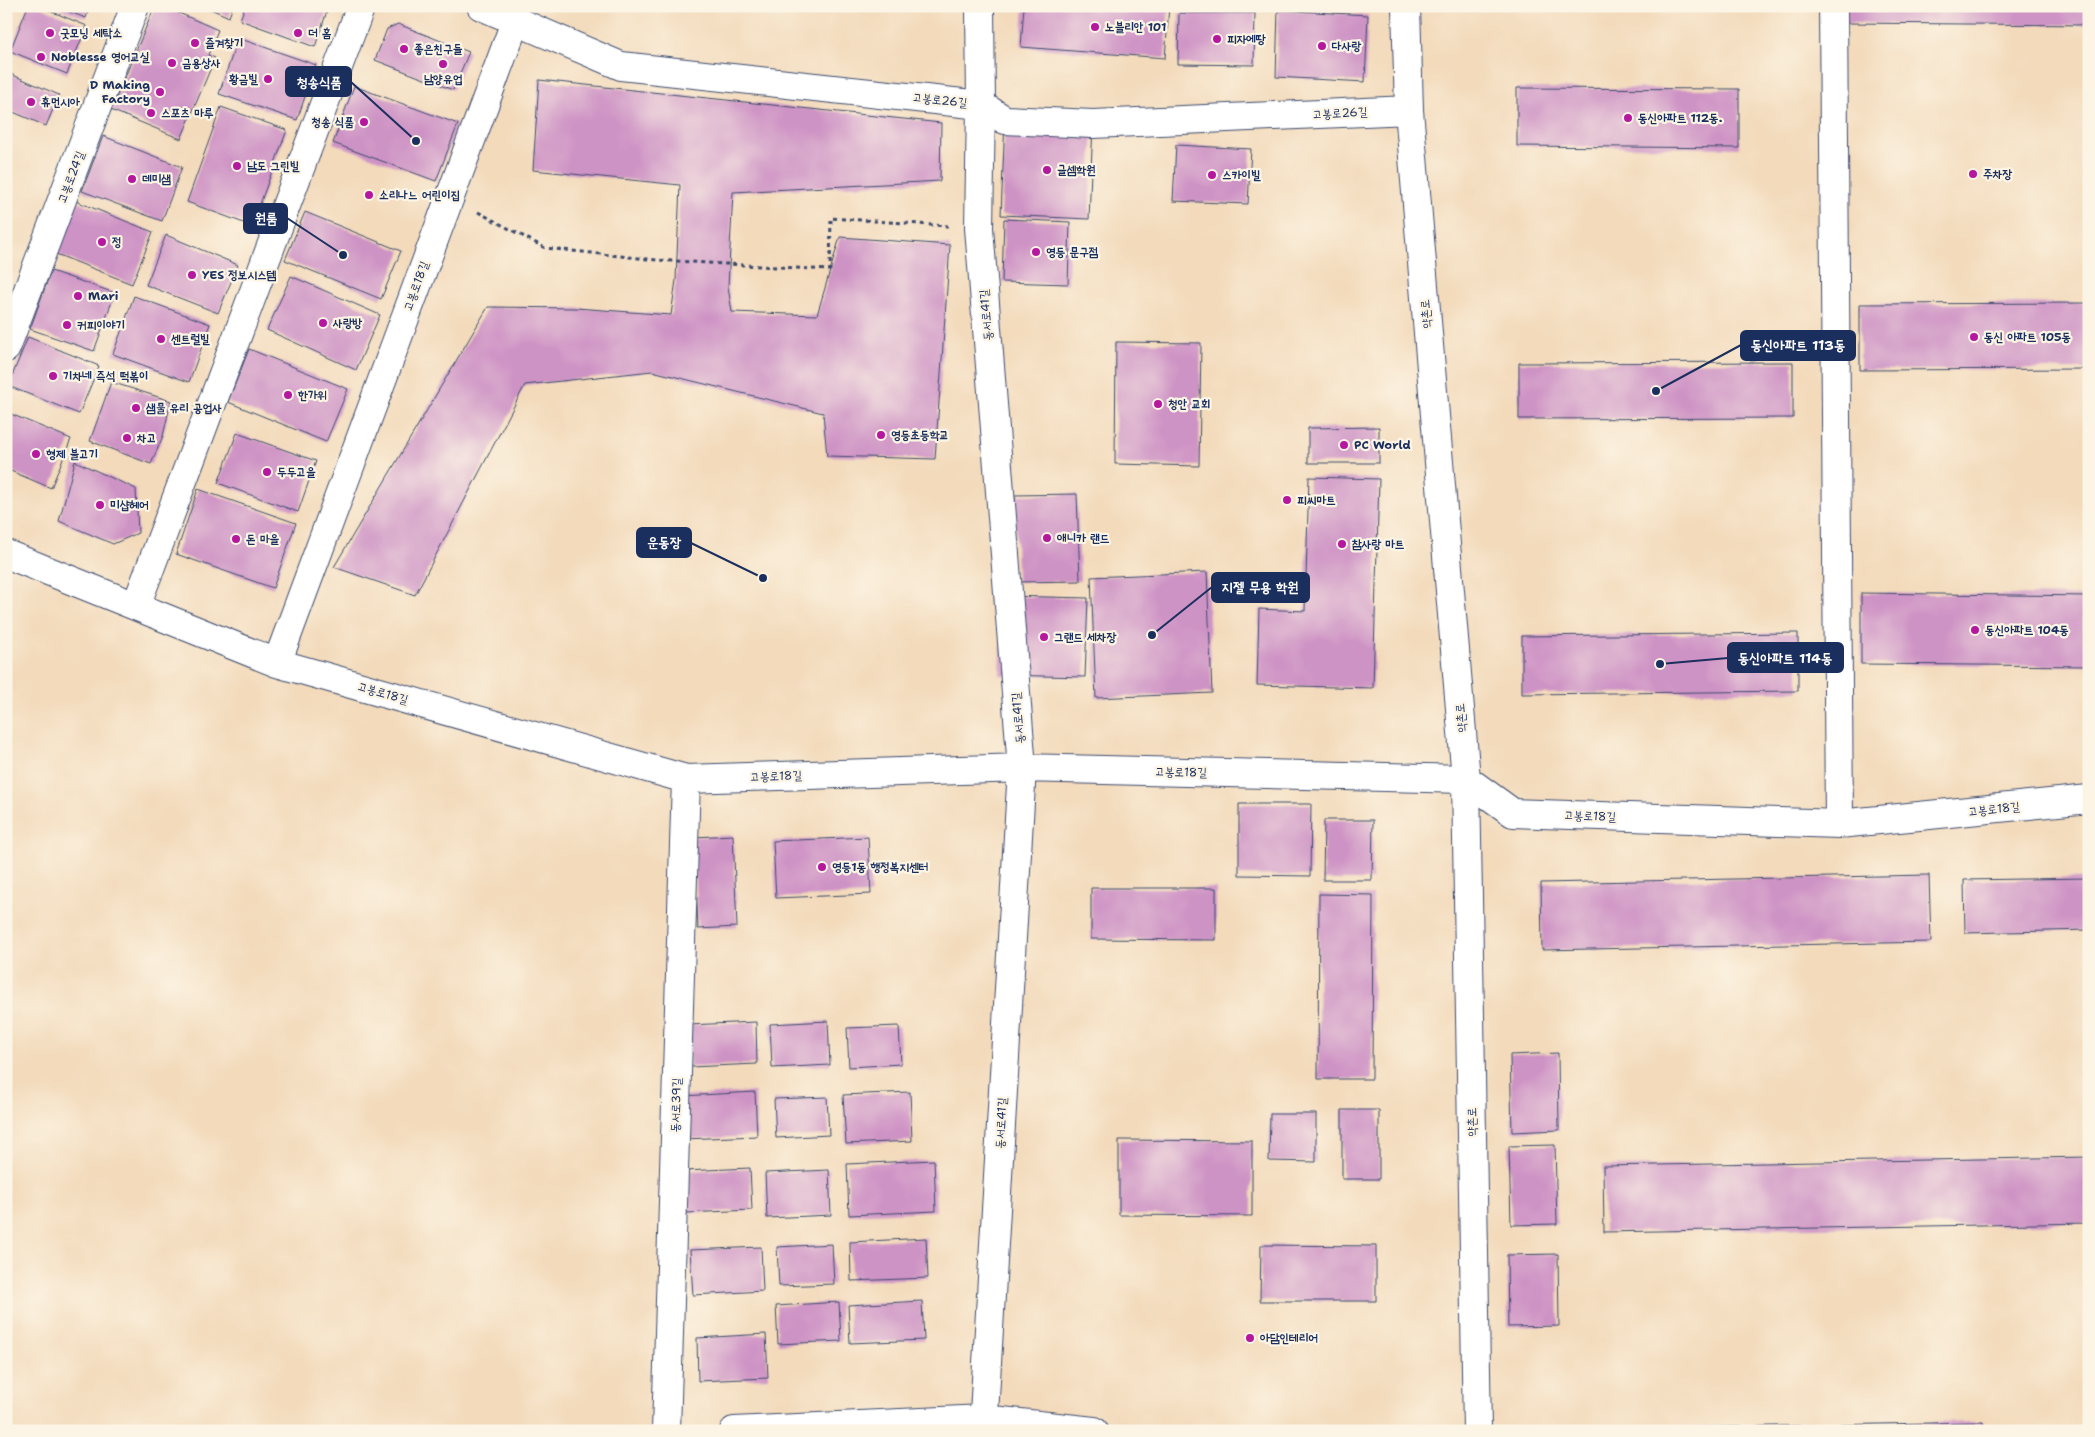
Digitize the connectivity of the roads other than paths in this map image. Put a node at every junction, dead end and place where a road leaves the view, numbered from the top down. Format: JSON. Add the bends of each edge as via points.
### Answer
{"nodes":[{"id":1,"x":135,"y":6,"type":"edge"},
{"id":2,"x":361,"y":6,"type":"edge"},
{"id":3,"x":480,"y":6,"type":"edge"},
{"id":4,"x":980,"y":6,"type":"edge"},
{"id":5,"x":1406,"y":6,"type":"edge"},
{"id":6,"x":1833,"y":6,"type":"edge"},
{"id":7,"x":515,"y":22,"type":"junction"},
{"id":8,"x":981,"y":105,"type":"junction"},
{"id":9,"x":1409,"y":110,"type":"junction"},
{"id":10,"x":6,"y":348,"type":"edge"},
{"id":11,"x":6,"y":554,"type":"edge"},
{"id":12,"x":136,"y":606,"type":"junction"},
{"id":13,"x":277,"y":663,"type":"junction"},
{"id":14,"x":1022,"y":768,"type":"junction"},
{"id":15,"x":686,"y":779,"type":"junction"},
{"id":16,"x":1466,"y":780,"type":"junction"},
{"id":17,"x":2089,"y":799,"type":"edge"},
{"id":18,"x":1839,"y":824,"type":"junction"},
{"id":19,"x":983,"y":1425,"type":"edge"},
{"id":20,"x":666,"y":1431,"type":"edge"},
{"id":21,"x":734,"y":1431,"type":"edge"},
{"id":22,"x":1094,"y":1431,"type":"edge"},
{"id":23,"x":1477,"y":1431,"type":"edge"}],
"edges":[{"from":1,"to":10,"type":"street","name":"고봉로24길"},
{"from":2,"to":12,"type":"street"},
{"from":3,"to":7,"type":"street","name":"고봉로26길"},
{"from":4,"to":8,"type":"street","name":"동서로41길"},
{"from":5,"to":9,"type":"street","name":"약촌로"},
{"from":6,"to":18,"type":"street"},
{"from":7,"to":8,"type":"street","name":"고봉로26길","via":[[621,66]]},
{"from":7,"to":13,"type":"street","name":"고봉로18길"},
{"from":8,"to":9,"type":"street","name":"고봉로26길","via":[[1005,120],[1093,124]]},
{"from":8,"to":14,"type":"street","name":"동서로41길","via":[[979,228]]},
{"from":9,"to":16,"type":"street","name":"약촌로"},
{"from":11,"to":12,"type":"street","name":"고봉로18길"},
{"from":12,"to":13,"type":"street","name":"고봉로18길"},
{"from":13,"to":15,"type":"street","name":"고봉로18길"},
{"from":14,"to":15,"type":"street","name":"고봉로18길"},
{"from":14,"to":16,"type":"street","name":"고봉로18길"},
{"from":14,"to":19,"type":"street","name":"동서로41길"},
{"from":15,"to":20,"type":"street","name":"동서로39길"},
{"from":16,"to":18,"type":"street","name":"고봉로18길","via":[[1513,813]]},
{"from":16,"to":23,"type":"street","name":"약촌로"},
{"from":17,"to":18,"type":"street","name":"고봉로18길"},
{"from":19,"to":21,"type":"street"},
{"from":19,"to":22,"type":"street"}]}
